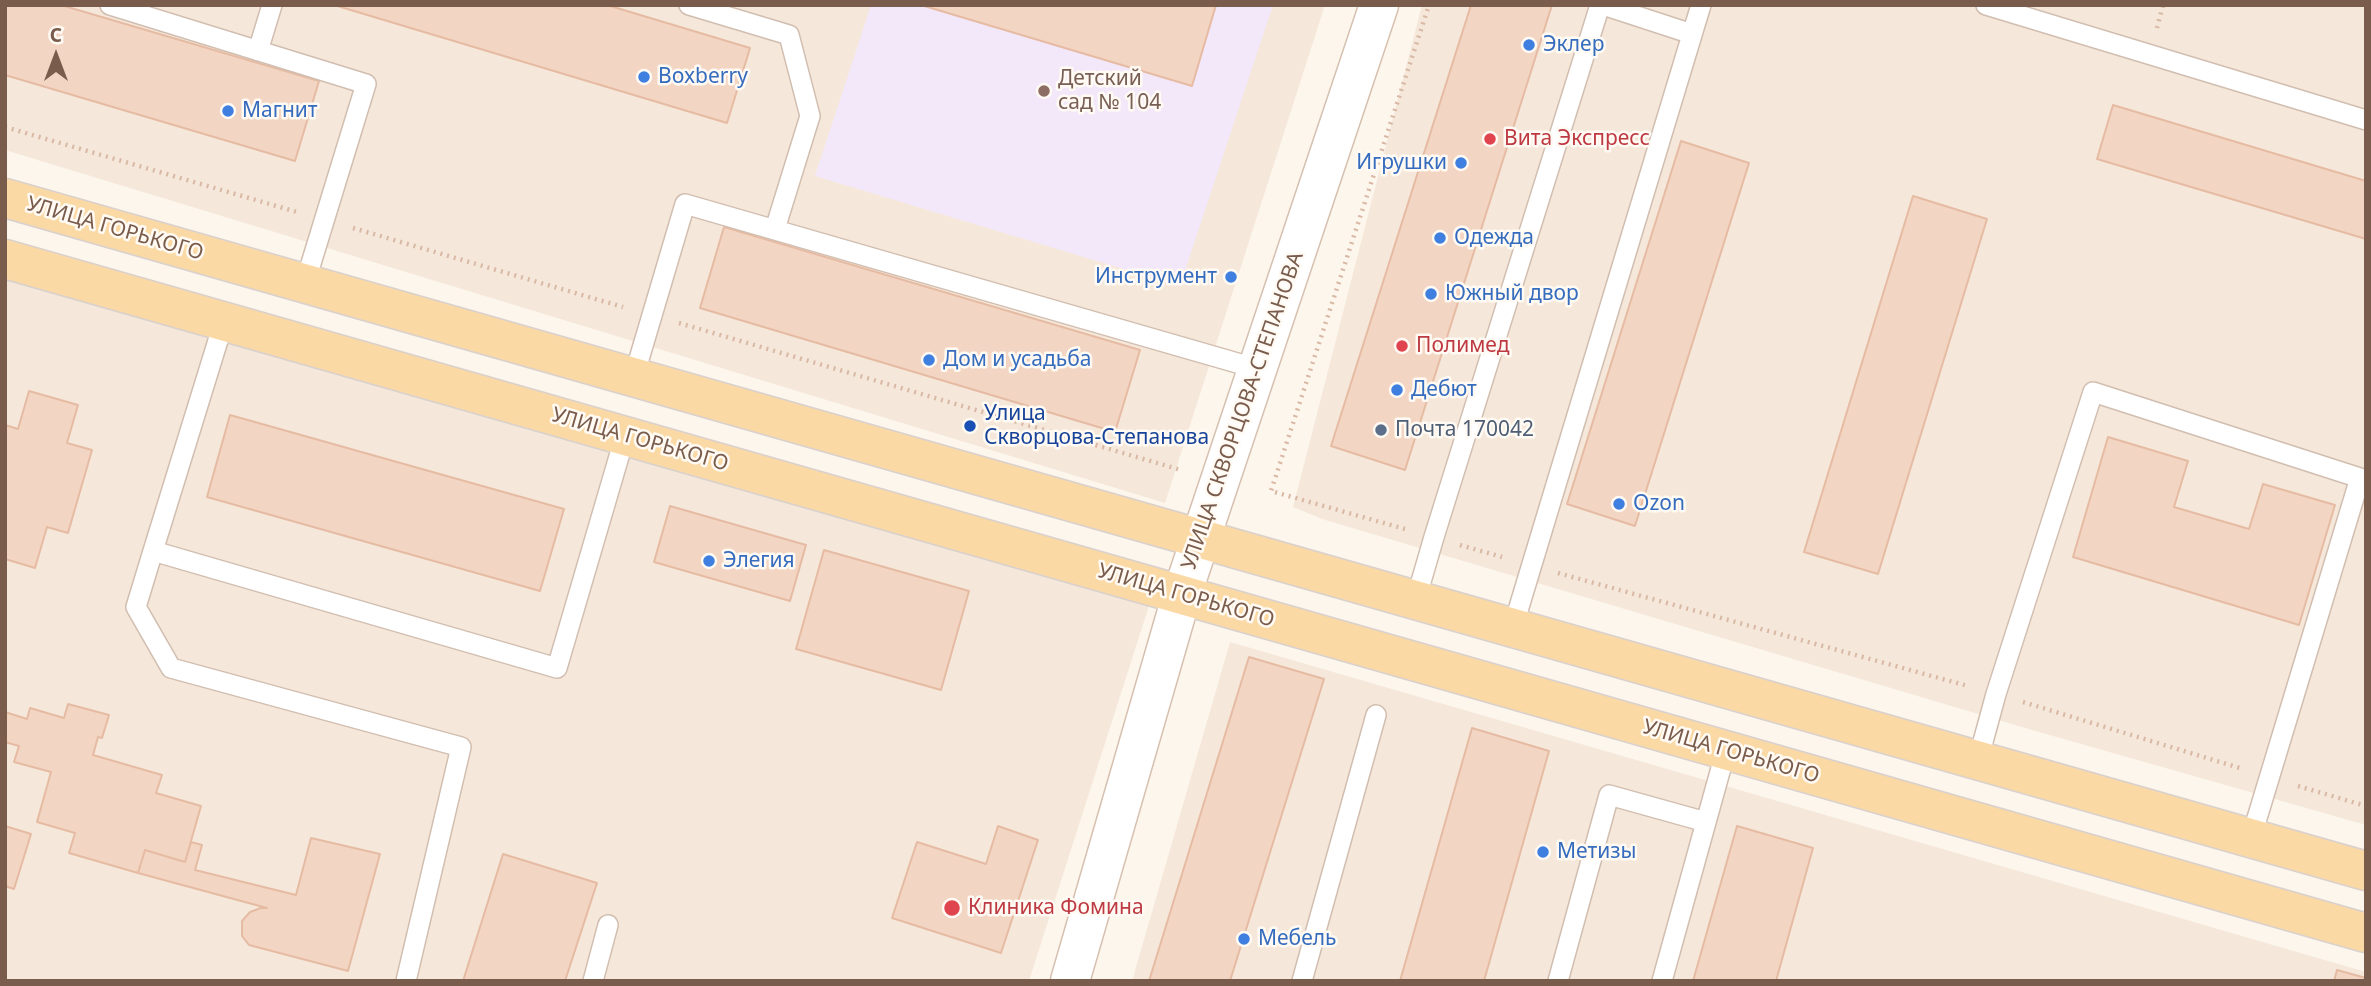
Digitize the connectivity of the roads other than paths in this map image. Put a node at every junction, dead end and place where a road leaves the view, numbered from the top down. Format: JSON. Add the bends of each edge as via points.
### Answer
{"nodes":[{"id":1,"x":110,"y":5,"type":"edge"},
{"id":2,"x":272,"y":5,"type":"edge"},
{"id":3,"x":689,"y":5,"type":"edge"},
{"id":4,"x":1379,"y":5,"type":"edge"},
{"id":5,"x":1602,"y":5,"type":"edge"},
{"id":6,"x":1701,"y":5,"type":"edge"},
{"id":7,"x":1986,"y":5,"type":"edge"},
{"id":8,"x":1692,"y":34,"type":"junction"},
{"id":9,"x":258,"y":51,"type":"junction"},
{"id":10,"x":2366,"y":120,"type":"edge"},
{"id":11,"x":5,"y":198,"type":"edge"},
{"id":12,"x":775,"y":229,"type":"junction"},
{"id":13,"x":5,"y":259,"type":"edge"},
{"id":14,"x":305,"y":283,"type":"junction"},
{"id":15,"x":224,"y":321,"type":"junction"},
{"id":16,"x":1258,"y":369,"type":"junction"},
{"id":17,"x":634,"y":376,"type":"junction"},
{"id":18,"x":625,"y":436,"type":"junction"},
{"id":19,"x":1202,"y":538,"type":"junction"},
{"id":20,"x":153,"y":551,"type":"junction"},
{"id":21,"x":1182,"y":594,"type":"junction"},
{"id":22,"x":1416,"y":599,"type":"junction"},
{"id":23,"x":1513,"y":627,"type":"junction"},
{"id":24,"x":1376,"y":715,"type":"dead end"},
{"id":25,"x":1726,"y":750,"type":"junction"},
{"id":26,"x":1978,"y":760,"type":"junction"},
{"id":27,"x":1706,"y":822,"type":"junction"},
{"id":28,"x":2251,"y":838,"type":"junction"},
{"id":29,"x":2366,"y":871,"type":"edge"},
{"id":30,"x":608,"y":925,"type":"dead end"},
{"id":31,"x":2366,"y":933,"type":"edge"},
{"id":32,"x":406,"y":981,"type":"edge"},
{"id":33,"x":593,"y":981,"type":"edge"},
{"id":34,"x":1070,"y":981,"type":"edge"},
{"id":35,"x":1302,"y":981,"type":"edge"},
{"id":36,"x":1558,"y":981,"type":"edge"},
{"id":37,"x":1662,"y":981,"type":"edge"}],
"edges":[{"from":1,"to":9,"type":"lane"},
{"from":2,"to":9,"type":"lane"},
{"from":3,"to":12,"type":"lane","via":[[789,35],[810,116]]},
{"from":4,"to":16,"type":"street","name":"УЛИЦА СКВОРЦОВА-СТЕПАНОВА"},
{"from":5,"to":8,"type":"lane"},
{"from":5,"to":22,"type":"lane"},
{"from":6,"to":8,"type":"lane"},
{"from":7,"to":10,"type":"lane"},
{"from":8,"to":23,"type":"lane"},
{"from":9,"to":14,"type":"lane","via":[[366,84]]},
{"from":11,"to":14,"type":"main road","name":"УЛИЦА ГОРЬКОГО"},
{"from":12,"to":16,"type":"lane"},
{"from":12,"to":17,"type":"lane","via":[[685,204]]},
{"from":13,"to":15,"type":"main road","name":"УЛИЦА ГОРЬКОГО"},
{"from":14,"to":17,"type":"main road","name":"УЛИЦА ГОРЬКОГО"},
{"from":15,"to":18,"type":"main road","name":"УЛИЦА ГОРЬКОГО"},
{"from":15,"to":20,"type":"lane"},
{"from":16,"to":19,"type":"street","name":"УЛИЦА СКВОРЦОВА-СТЕПАНОВА"},
{"from":17,"to":19,"type":"main road","name":"УЛИЦА ГОРЬКОГО"},
{"from":18,"to":20,"type":"lane","via":[[557,668]]},
{"from":18,"to":21,"type":"main road","name":"УЛИЦА ГОРЬКОГО"},
{"from":19,"to":21,"type":"street","name":"УЛИЦА СКВОРЦОВА-СТЕПАНОВА"},
{"from":19,"to":22,"type":"main road","name":"УЛИЦА ГОРЬКОГО"},
{"from":20,"to":32,"type":"lane","via":[[135,607],[171,668],[461,747]]},
{"from":21,"to":25,"type":"main road","name":"УЛИЦА ГОРЬКОГО"},
{"from":21,"to":34,"type":"street","name":"УЛИЦА СКВОРЦОВА-СТЕПАНОВА"},
{"from":22,"to":23,"type":"main road","name":"УЛИЦА ГОРЬКОГО"},
{"from":23,"to":26,"type":"main road","name":"УЛИЦА ГОРЬКОГО"},
{"from":24,"to":35,"type":"lane"},
{"from":25,"to":27,"type":"lane"},
{"from":25,"to":31,"type":"main road","name":"УЛИЦА ГОРЬКОГО"},
{"from":26,"to":28,"type":"main road","name":"УЛИЦА ГОРЬКОГО"},
{"from":26,"to":28,"type":"lane","via":[[2093,392],[2360,478]]},
{"from":27,"to":36,"type":"lane","via":[[1609,795]]},
{"from":27,"to":37,"type":"lane"},
{"from":28,"to":29,"type":"main road","name":"УЛИЦА ГОРЬКОГО"},
{"from":30,"to":33,"type":"lane"}]}
